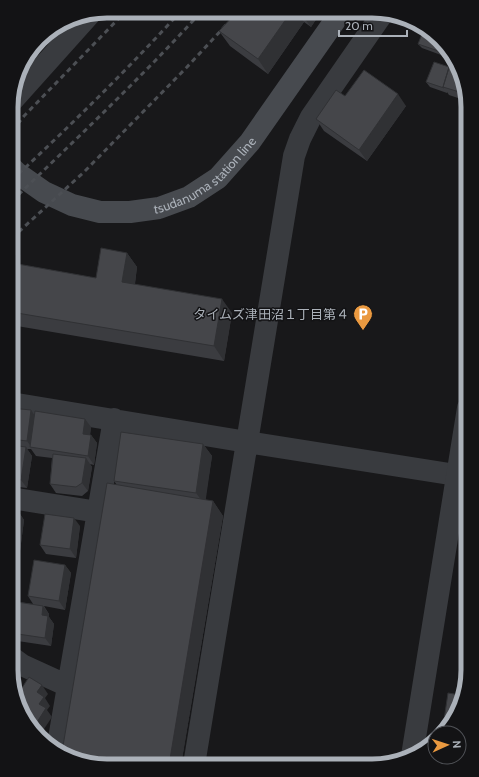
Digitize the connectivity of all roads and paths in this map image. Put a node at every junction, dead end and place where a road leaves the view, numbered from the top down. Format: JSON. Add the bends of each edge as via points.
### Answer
{"nodes":[{"id":1,"x":337,"y":18,"type":"edge"},
{"id":2,"x":379,"y":19,"type":"edge"},
{"id":3,"x":84,"y":21,"type":"edge"},
{"id":4,"x":19,"y":93,"type":"edge"},
{"id":5,"x":18,"y":173,"type":"edge"},
{"id":6,"x":18,"y":404,"type":"edge"},
{"id":7,"x":114,"y":419,"type":"junction"},
{"id":8,"x":247,"y":442,"type":"junction"},
{"id":9,"x":461,"y":447,"type":"edge"},
{"id":10,"x":456,"y":475,"type":"junction"},
{"id":11,"x":18,"y":499,"type":"edge"},
{"id":12,"x":98,"y":512,"type":"junction"},
{"id":13,"x":18,"y":662,"type":"edge"},
{"id":14,"x":68,"y":686,"type":"junction"},
{"id":15,"x":58,"y":744,"type":"edge"},
{"id":16,"x":413,"y":749,"type":"edge"},
{"id":17,"x":195,"y":759,"type":"edge"}],
"edges":[{"from":1,"to":5,"type":"main road","name":"tsudanuma station line","via":[[250,142],[218,178],[189,196],[160,208],[100,212],[44,192]]},
{"from":2,"to":8,"type":"street","via":[[311,117],[294,156]]},
{"from":3,"to":4,"type":"street"},
{"from":6,"to":7,"type":"street"},
{"from":7,"to":8,"type":"street"},
{"from":7,"to":12,"type":"street"},
{"from":8,"to":10,"type":"street"},
{"from":8,"to":17,"type":"street"},
{"from":9,"to":10,"type":"street"},
{"from":10,"to":16,"type":"street"},
{"from":11,"to":12,"type":"street"},
{"from":12,"to":14,"type":"street"},
{"from":13,"to":14,"type":"street"},
{"from":14,"to":15,"type":"street"}]}
